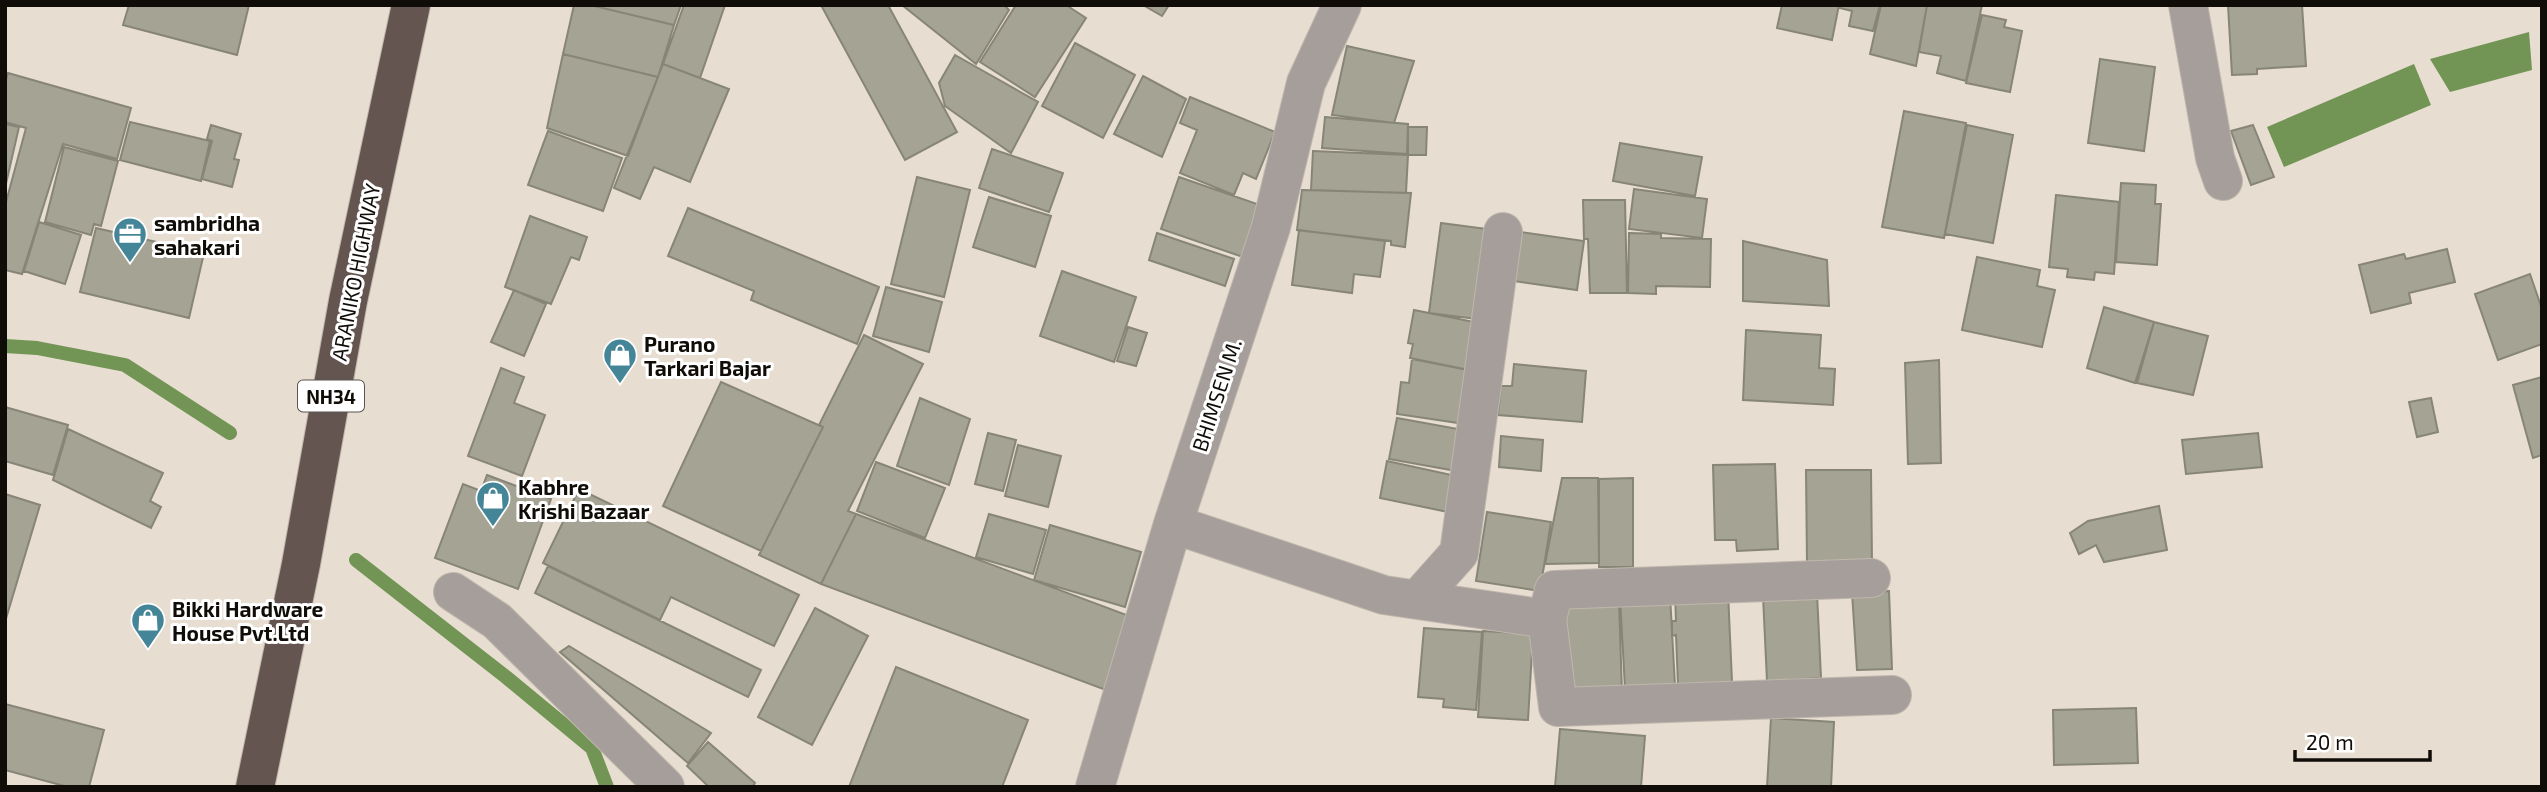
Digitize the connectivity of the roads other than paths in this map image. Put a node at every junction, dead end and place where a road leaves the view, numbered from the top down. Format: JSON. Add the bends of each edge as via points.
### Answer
{"nodes":[{"id":1,"x":411,"y":5,"type":"edge"},
{"id":2,"x":1342,"y":5,"type":"edge"},
{"id":3,"x":2188,"y":5,"type":"edge"},
{"id":4,"x":2222,"y":181,"type":"dead end"},
{"id":5,"x":1503,"y":232,"type":"dead end"},
{"id":6,"x":1173,"y":524,"type":"junction"},
{"id":7,"x":1871,"y":578,"type":"dead end"},
{"id":8,"x":453,"y":592,"type":"dead end"},
{"id":9,"x":1418,"y":599,"type":"junction"},
{"id":10,"x":1547,"y":619,"type":"junction"},
{"id":11,"x":1892,"y":695,"type":"dead end"},
{"id":12,"x":255,"y":787,"type":"edge"},
{"id":13,"x":665,"y":787,"type":"edge"},
{"id":14,"x":1095,"y":787,"type":"edge"}],
"edges":[{"from":1,"to":12,"type":"highway","name":"ARANIKO HIGHWAY","number":"NH34","via":[[348,302]]},
{"from":2,"to":6,"type":"street","name":"BHIMSEN M.","via":[[1306,83],[1271,227]]},
{"from":3,"to":4,"type":"street"},
{"from":5,"to":9,"type":"street","via":[[1459,553]]},
{"from":6,"to":9,"type":"street","via":[[1384,595]]},
{"from":6,"to":14,"type":"street","name":"BHIMSEN M."},
{"from":7,"to":10,"type":"street","via":[[1554,590]]},
{"from":8,"to":13,"type":"street","via":[[497,621]]},
{"from":9,"to":10,"type":"street"},
{"from":10,"to":11,"type":"street","via":[[1558,707]]}]}
